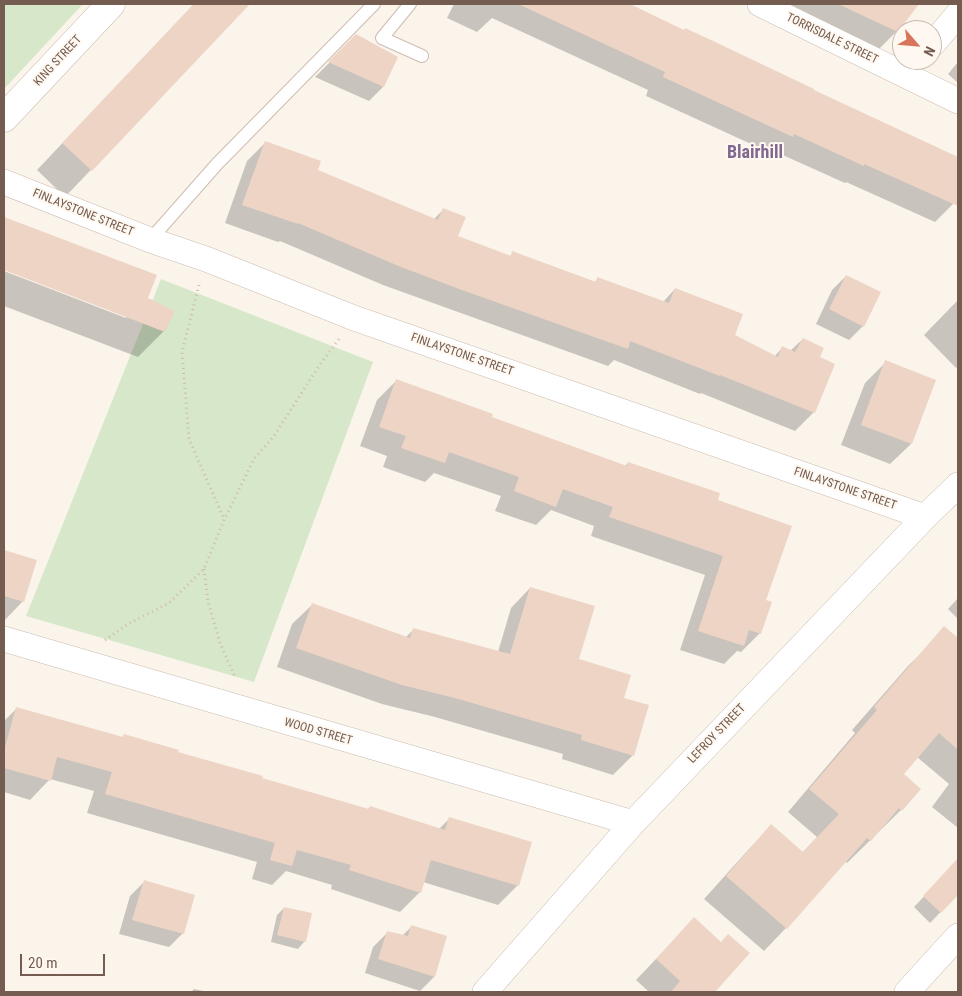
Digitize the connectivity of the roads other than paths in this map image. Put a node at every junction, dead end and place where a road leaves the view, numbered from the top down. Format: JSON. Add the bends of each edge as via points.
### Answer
{"nodes":[{"id":1,"x":111,"y":4,"type":"edge"},
{"id":2,"x":374,"y":4,"type":"edge"},
{"id":3,"x":410,"y":4,"type":"edge"},
{"id":4,"x":760,"y":4,"type":"edge"},
{"id":5,"x":958,"y":14,"type":"edge"},
{"id":6,"x":942,"y":34,"type":"edge"},
{"id":7,"x":422,"y":56,"type":"dead end"},
{"id":8,"x":892,"y":59,"type":"edge"},
{"id":9,"x":916,"y":70,"type":"edge"},
{"id":10,"x":958,"y":101,"type":"edge"},
{"id":11,"x":4,"y":118,"type":"edge"},
{"id":12,"x":4,"y":182,"type":"edge"},
{"id":13,"x":150,"y":240,"type":"junction"},
{"id":14,"x":958,"y":484,"type":"edge"},
{"id":15,"x":925,"y":516,"type":"junction"},
{"id":16,"x":4,"y":639,"type":"edge"},
{"id":17,"x":633,"y":823,"type":"junction"},
{"id":18,"x":958,"y":936,"type":"edge"},
{"id":19,"x":485,"y":992,"type":"edge"},
{"id":20,"x":907,"y":992,"type":"edge"}],
"edges":[{"from":1,"to":11,"type":"street","name":"KING STREET"},
{"from":2,"to":13,"type":"lane","via":[[217,164]]},
{"from":3,"to":7,"type":"lane","via":[[382,38]]},
{"from":4,"to":8,"type":"street","name":"TORRISDALE STREET"},
{"from":5,"to":6,"type":"street"},
{"from":9,"to":10,"type":"street","name":"TORRISDALE STREET"},
{"from":12,"to":13,"type":"street","name":"FINLAYSTONE STREET"},
{"from":13,"to":15,"type":"street","name":"FINLAYSTONE STREET","via":[[354,318]]},
{"from":14,"to":15,"type":"street","name":"LEFROY STREET"},
{"from":15,"to":17,"type":"street","name":"LEFROY STREET"},
{"from":16,"to":17,"type":"street","name":"WOOD STREET"},
{"from":17,"to":19,"type":"street","name":"LEFROY STREET"},
{"from":18,"to":20,"type":"street"}]}
